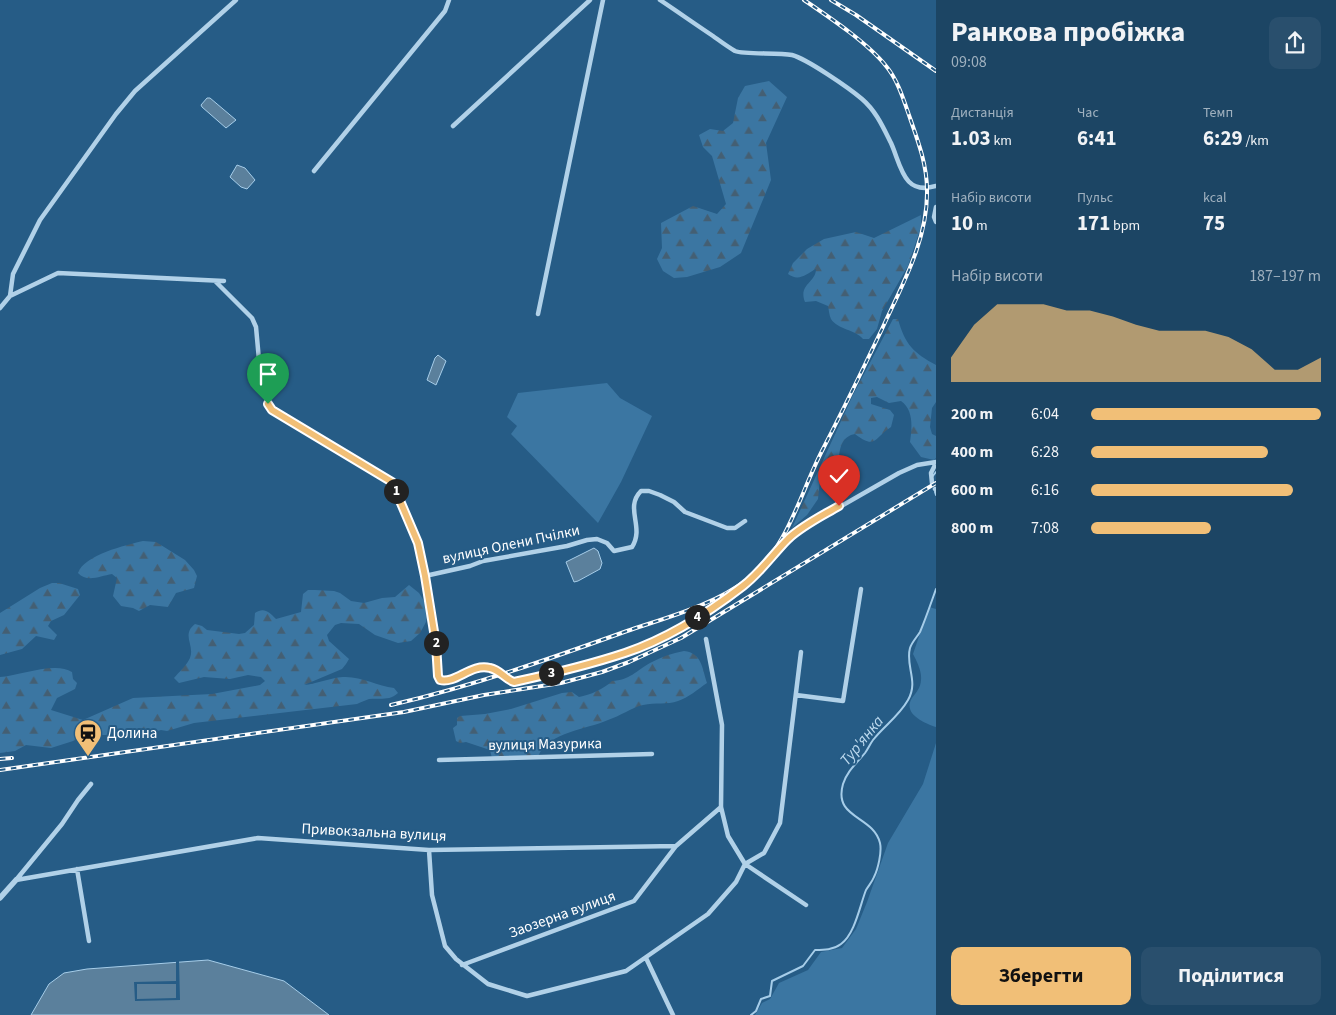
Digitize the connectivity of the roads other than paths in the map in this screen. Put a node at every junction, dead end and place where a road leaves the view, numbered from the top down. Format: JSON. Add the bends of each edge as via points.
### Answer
{"nodes":[{"id":1,"x":236,"y":0,"type":"edge"},
{"id":2,"x":449,"y":0,"type":"edge"},
{"id":3,"x":590,"y":0,"type":"edge"},
{"id":4,"x":603,"y":0,"type":"edge"},
{"id":5,"x":660,"y":0,"type":"edge"},
{"id":6,"x":453,"y":126,"type":"dead end"},
{"id":7,"x":314,"y":171,"type":"dead end"},
{"id":8,"x":936,"y":186,"type":"edge"},
{"id":9,"x":936,"y":207,"type":"edge"},
{"id":10,"x":936,"y":222,"type":"edge"},
{"id":11,"x":224,"y":281,"type":"dead end"},
{"id":12,"x":216,"y":282,"type":"junction"},
{"id":13,"x":10,"y":296,"type":"junction"},
{"id":14,"x":0,"y":308,"type":"edge"},
{"id":15,"x":538,"y":314,"type":"dead end"},
{"id":16,"x":936,"y":463,"type":"edge"},
{"id":17,"x":932,"y":483,"type":"dead end"},
{"id":18,"x":745,"y":521,"type":"dead end"},
{"id":19,"x":425,"y":576,"type":"junction"},
{"id":20,"x":860,"y":589,"type":"dead end"},
{"id":21,"x":706,"y":639,"type":"dead end"},
{"id":22,"x":801,"y":652,"type":"dead end"},
{"id":23,"x":796,"y":695,"type":"junction"},
{"id":24,"x":652,"y":754,"type":"dead end"},
{"id":25,"x":439,"y":760,"type":"dead end"},
{"id":26,"x":91,"y":784,"type":"dead end"},
{"id":27,"x":721,"y":807,"type":"junction"},
{"id":28,"x":676,"y":846,"type":"junction"},
{"id":29,"x":429,"y":850,"type":"junction"},
{"id":30,"x":745,"y":864,"type":"junction"},
{"id":31,"x":78,"y":869,"type":"junction"},
{"id":32,"x":16,"y":880,"type":"junction"},
{"id":33,"x":0,"y":898,"type":"edge"},
{"id":34,"x":806,"y":905,"type":"dead end"},
{"id":35,"x":90,"y":941,"type":"dead end"},
{"id":36,"x":646,"y":958,"type":"junction"},
{"id":37,"x":462,"y":965,"type":"junction"},
{"id":38,"x":674,"y":1015,"type":"edge"}],
"edges":[{"from":1,"to":13,"type":"street","via":[[135,90],[116,114],[40,220],[13,274]]},
{"from":2,"to":7,"type":"street","via":[[445,11]]},
{"from":3,"to":6,"type":"street"},
{"from":4,"to":15,"type":"street"},
{"from":5,"to":8,"type":"street","via":[[736,52],[785,54],[804,59],[870,107],[892,146],[899,167],[910,182],[928,188]]},
{"from":9,"to":10,"type":"street"},
{"from":11,"to":12,"type":"street"},
{"from":12,"to":13,"type":"street","via":[[58,273]]},
{"from":12,"to":19,"type":"street","via":[[252,318],[256,327],[260,371],[272,410],[392,482],[418,543]]},
{"from":13,"to":14,"type":"street"},
{"from":16,"to":17,"type":"street","via":[[930,473]]},
{"from":16,"to":19,"type":"street","via":[[917,465],[899,473],[803,528],[744,585],[665,636],[625,653],[514,682],[490,668],[469,670],[446,681],[440,680]]},
{"from":18,"to":19,"type":"street","name":"вулиця Олени Пчілки","via":[[735,528],[727,528],[686,512],[660,495],[641,491],[633,506],[637,539],[632,547],[614,551],[607,543],[587,540]]},
{"from":20,"to":23,"type":"street","via":[[843,701]]},
{"from":21,"to":27,"type":"street","via":[[722,725]]},
{"from":22,"to":23,"type":"street"},
{"from":23,"to":30,"type":"street","via":[[780,824],[764,853]]},
{"from":24,"to":25,"type":"street","name":"вулиця Мазурика"},
{"from":26,"to":32,"type":"street"},
{"from":27,"to":28,"type":"street"},
{"from":27,"to":30,"type":"street","via":[[728,836]]},
{"from":28,"to":29,"type":"street","name":"Привокзальна вулиця"},
{"from":28,"to":37,"type":"street","name":"Заозерна вулиця","via":[[634,901]]},
{"from":29,"to":31,"type":"street","name":"Привокзальна вулиця","via":[[258,838]]},
{"from":29,"to":37,"type":"street","via":[[432,895],[445,946]]},
{"from":30,"to":34,"type":"street"},
{"from":30,"to":36,"type":"street","via":[[736,882],[708,914]]},
{"from":31,"to":32,"type":"street","name":"Привокзальна вулиця"},
{"from":31,"to":35,"type":"street"},
{"from":32,"to":33,"type":"street"},
{"from":36,"to":37,"type":"street","via":[[626,971],[527,996],[488,984]]},
{"from":36,"to":38,"type":"street"}]}
